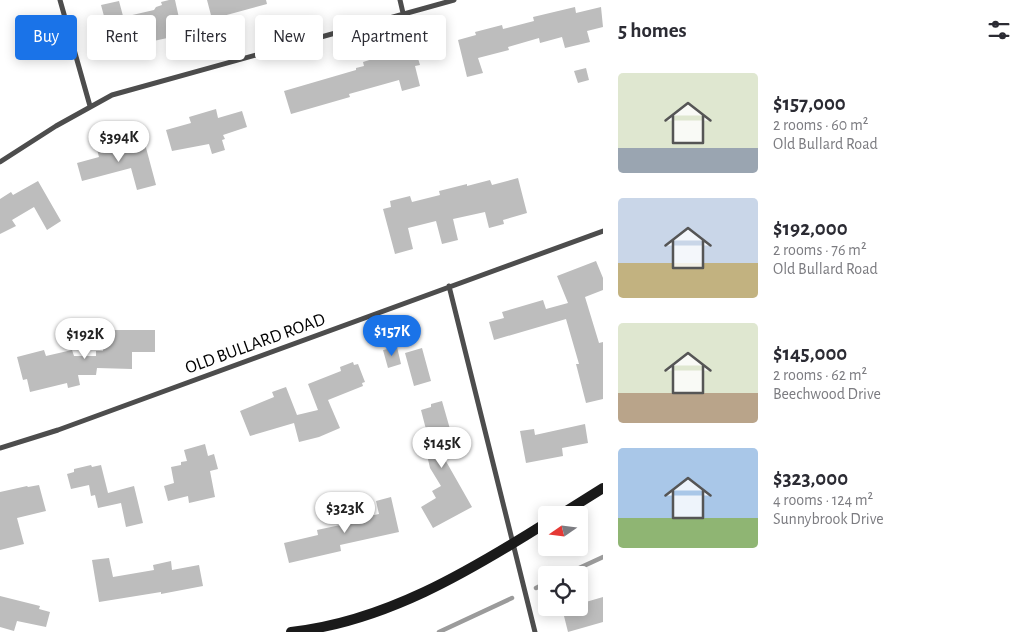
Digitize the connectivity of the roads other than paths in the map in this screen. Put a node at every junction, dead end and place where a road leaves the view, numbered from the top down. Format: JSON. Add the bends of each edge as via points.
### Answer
{"nodes":[{"id":1,"x":60,"y":0,"type":"edge"},
{"id":2,"x":400,"y":0,"type":"edge"},
{"id":3,"x":454,"y":0,"type":"edge"},
{"id":4,"x":403,"y":13,"type":"junction"},
{"id":5,"x":90,"y":106,"type":"junction"},
{"id":6,"x":0,"y":162,"type":"edge"},
{"id":7,"x":603,"y":231,"type":"edge"},
{"id":8,"x":449,"y":286,"type":"junction"},
{"id":9,"x":0,"y":448,"type":"edge"},
{"id":10,"x":603,"y":488,"type":"edge"},
{"id":11,"x":574,"y":506,"type":"edge"},
{"id":12,"x":538,"y":528,"type":"edge"},
{"id":13,"x":513,"y":544,"type":"junction"},
{"id":14,"x":291,"y":632,"type":"edge"},
{"id":15,"x":535,"y":632,"type":"edge"}],
"edges":[{"from":1,"to":5,"type":"street"},
{"from":2,"to":4,"type":"street"},
{"from":3,"to":4,"type":"street"},
{"from":4,"to":5,"type":"street","via":[[112,95]]},
{"from":5,"to":6,"type":"street"},
{"from":7,"to":8,"type":"street","name":"OLD BULLARD ROAD"},
{"from":8,"to":9,"type":"street","name":"OLD BULLARD ROAD","via":[[58,430]]},
{"from":8,"to":13,"type":"street"},
{"from":10,"to":11,"type":"main road"},
{"from":12,"to":13,"type":"main road"},
{"from":13,"to":14,"type":"main road","via":[[425,593],[366,616],[315,630]]},
{"from":13,"to":15,"type":"street"}]}
